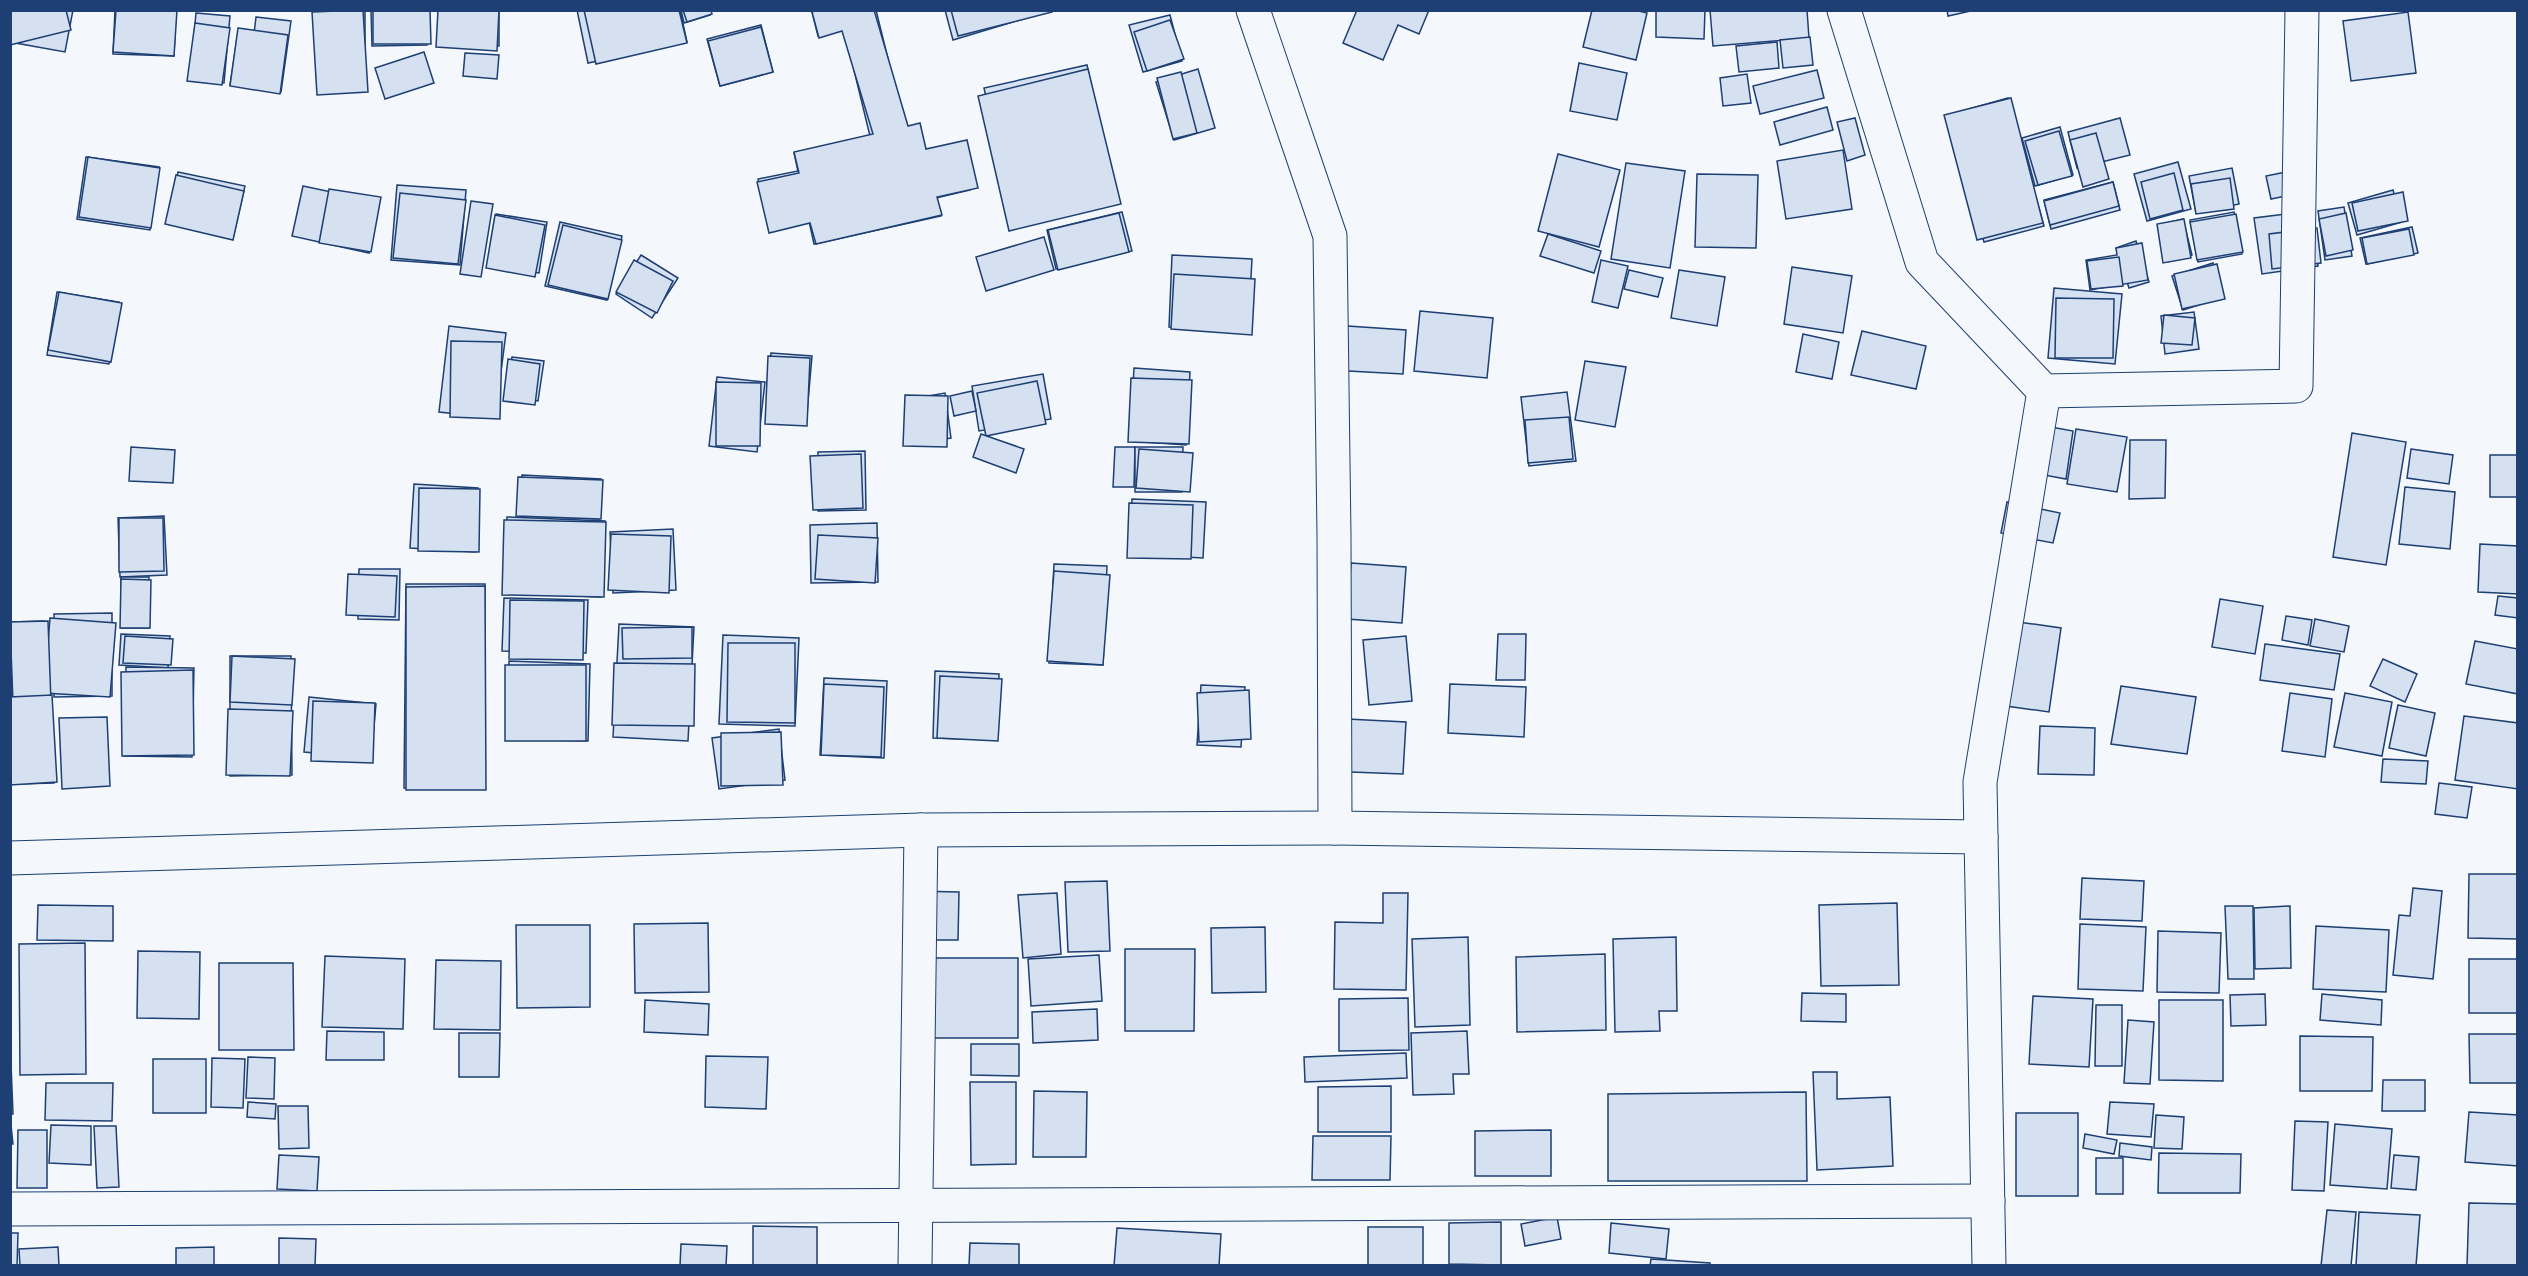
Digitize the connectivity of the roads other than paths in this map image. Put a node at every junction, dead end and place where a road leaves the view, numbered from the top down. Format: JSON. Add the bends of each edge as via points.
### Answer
{"nodes":[{"id":1,"x":1253,"y":10,"type":"edge"},
{"id":2,"x":1844,"y":10,"type":"edge"},
{"id":3,"x":2302,"y":10,"type":"edge"},
{"id":4,"x":2044,"y":391,"type":"junction"},
{"id":5,"x":1335,"y":828,"type":"junction"},
{"id":6,"x":921,"y":830,"type":"junction"},
{"id":7,"x":1981,"y":837,"type":"junction"},
{"id":8,"x":10,"y":858,"type":"edge"},
{"id":9,"x":1988,"y":1201,"type":"junction"},
{"id":10,"x":916,"y":1206,"type":"junction"},
{"id":11,"x":10,"y":1209,"type":"edge"},
{"id":12,"x":915,"y":1266,"type":"edge"},
{"id":13,"x":1989,"y":1266,"type":"edge"}],
"edges":[{"from":1,"to":5,"type":"street","via":[[1330,236]]},
{"from":2,"to":4,"type":"street","via":[[1922,262]]},
{"from":3,"to":4,"type":"street","via":[[2296,386]]},
{"from":4,"to":7,"type":"street","via":[[1980,782]]},
{"from":5,"to":6,"type":"street"},
{"from":5,"to":7,"type":"street"},
{"from":6,"to":8,"type":"street"},
{"from":6,"to":10,"type":"street"},
{"from":7,"to":9,"type":"street"},
{"from":9,"to":10,"type":"street"},
{"from":9,"to":13,"type":"street"},
{"from":10,"to":11,"type":"street"},
{"from":10,"to":12,"type":"street"}]}
